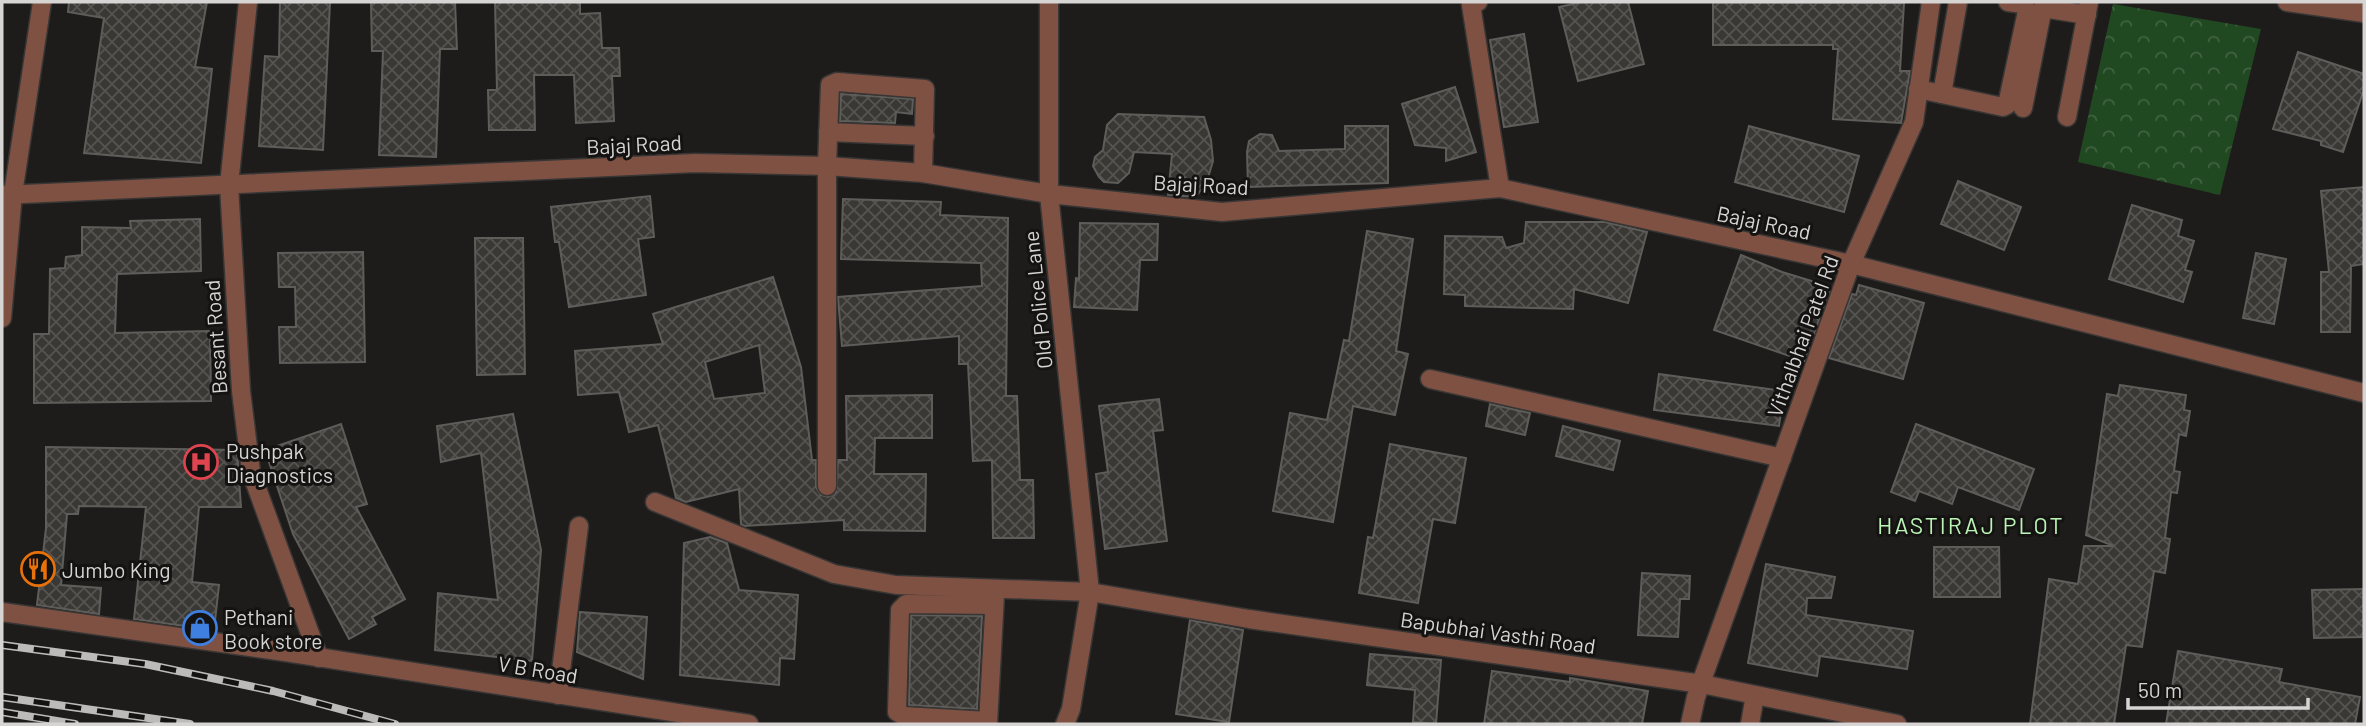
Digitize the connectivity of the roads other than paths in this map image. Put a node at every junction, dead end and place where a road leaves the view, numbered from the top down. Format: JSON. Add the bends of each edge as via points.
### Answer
{"nodes":[{"id":1,"x":42,"y":2,"type":"edge"},
{"id":2,"x":248,"y":2,"type":"edge"},
{"id":3,"x":1049,"y":2,"type":"edge"},
{"id":4,"x":1478,"y":2,"type":"edge"},
{"id":5,"x":1931,"y":2,"type":"edge"},
{"id":6,"x":1958,"y":2,"type":"edge"},
{"id":7,"x":2008,"y":2,"type":"edge"},
{"id":8,"x":2287,"y":2,"type":"edge"},
{"id":9,"x":2043,"y":5,"type":"edge"},
{"id":10,"x":2088,"y":8,"type":"edge"},
{"id":11,"x":2364,"y":13,"type":"edge"},
{"id":12,"x":1926,"y":40,"type":"junction"},
{"id":13,"x":1952,"y":44,"type":"junction"},
{"id":14,"x":1919,"y":89,"type":"junction"},
{"id":15,"x":1942,"y":94,"type":"junction"},
{"id":16,"x":2023,"y":108,"type":"dead end"},
{"id":17,"x":2067,"y":117,"type":"dead end"},
{"id":18,"x":828,"y":132,"type":"junction"},
{"id":19,"x":925,"y":136,"type":"junction"},
{"id":20,"x":827,"y":166,"type":"junction"},
{"id":21,"x":923,"y":173,"type":"junction"},
{"id":22,"x":229,"y":185,"type":"junction"},
{"id":23,"x":1500,"y":188,"type":"junction"},
{"id":24,"x":1049,"y":194,"type":"junction"},
{"id":25,"x":8,"y":195,"type":"edge"},
{"id":26,"x":1851,"y":264,"type":"junction"},
{"id":27,"x":2,"y":318,"type":"edge"},
{"id":28,"x":1430,"y":379,"type":"dead end"},
{"id":29,"x":2364,"y":393,"type":"edge"},
{"id":30,"x":1782,"y":458,"type":"junction"},
{"id":31,"x":827,"y":486,"type":"dead end"},
{"id":32,"x":655,"y":502,"type":"dead end"},
{"id":33,"x":579,"y":526,"type":"dead end"},
{"id":34,"x":1090,"y":592,"type":"junction"},
{"id":35,"x":995,"y":597,"type":"junction"},
{"id":36,"x":2,"y":612,"type":"edge"},
{"id":37,"x":319,"y":658,"type":"junction"},
{"id":38,"x":1702,"y":684,"type":"junction"},
{"id":39,"x":558,"y":695,"type":"junction"},
{"id":40,"x":1755,"y":695,"type":"junction"},
{"id":41,"x":988,"y":723,"type":"edge"},
{"id":42,"x":749,"y":724,"type":"edge"},
{"id":43,"x":1065,"y":724,"type":"edge"},
{"id":44,"x":1690,"y":724,"type":"edge"},
{"id":45,"x":1750,"y":724,"type":"edge"},
{"id":46,"x":1897,"y":724,"type":"edge"}],
"edges":[{"from":1,"to":25,"type":"street"},
{"from":2,"to":22,"type":"street","name":"Besant Road"},
{"from":3,"to":24,"type":"street","name":"Old Police Lane"},
{"from":4,"to":23,"type":"street","via":[[1471,5]]},
{"from":5,"to":12,"type":"street","name":"Vithalbhai Patel Rd"},
{"from":6,"to":13,"type":"street"},
{"from":7,"to":15,"type":"street","via":[[2023,4],[2027,11],[2007,105]]},
{"from":8,"to":11,"type":"street"},
{"from":9,"to":10,"type":"street"},
{"from":9,"to":16,"type":"street"},
{"from":10,"to":17,"type":"street"},
{"from":12,"to":13,"type":"street"},
{"from":12,"to":14,"type":"street","name":"Vithalbhai Patel Rd"},
{"from":13,"to":15,"type":"street"},
{"from":14,"to":15,"type":"street"},
{"from":14,"to":26,"type":"street","name":"Vithalbhai Patel Rd","via":[[1914,122]]},
{"from":18,"to":19,"type":"street"},
{"from":18,"to":19,"type":"street","via":[[830,85],[837,82],[925,89]]},
{"from":18,"to":20,"type":"street"},
{"from":19,"to":21,"type":"street"},
{"from":20,"to":21,"type":"street","name":"Bajaj Road"},
{"from":20,"to":22,"type":"street","name":"Bajaj Road","via":[[695,163]]},
{"from":20,"to":31,"type":"street"},
{"from":21,"to":24,"type":"street","name":"Bajaj Road"},
{"from":22,"to":25,"type":"street","name":"Bajaj Road"},
{"from":22,"to":37,"type":"street","name":"Besant Road","via":[[241,391],[251,472]]},
{"from":23,"to":24,"type":"street","name":"Bajaj Road","via":[[1222,212]]},
{"from":23,"to":26,"type":"street","name":"Bajaj Road"},
{"from":24,"to":34,"type":"street","name":"Old Police Lane"},
{"from":25,"to":27,"type":"street"},
{"from":26,"to":29,"type":"street","name":"Bajaj Road"},
{"from":26,"to":30,"type":"street","name":"Vithalbhai Patel Rd"},
{"from":28,"to":30,"type":"street"},
{"from":30,"to":38,"type":"street","name":"Vithalbhai Patel Rd"},
{"from":32,"to":35,"type":"street","via":[[834,575]]},
{"from":33,"to":39,"type":"street"},
{"from":34,"to":35,"type":"street"},
{"from":34,"to":38,"type":"street","name":"Bapubhai Vasthi Road"},
{"from":34,"to":43,"type":"street","name":"Old Police Lane"},
{"from":35,"to":41,"type":"street"},
{"from":35,"to":41,"type":"street","via":[[906,604],[900,610],[899,715]]},
{"from":36,"to":37,"type":"street","name":"V B Road"},
{"from":37,"to":39,"type":"street","name":"V B Road"},
{"from":38,"to":40,"type":"street","name":"Bapubhai Vasthi Road"},
{"from":38,"to":44,"type":"street","name":"Vithalbhai Patel Rd"},
{"from":39,"to":42,"type":"street","name":"V B Road"},
{"from":40,"to":45,"type":"street"},
{"from":40,"to":46,"type":"street","name":"Bapubhai Vasthi Road"}]}
